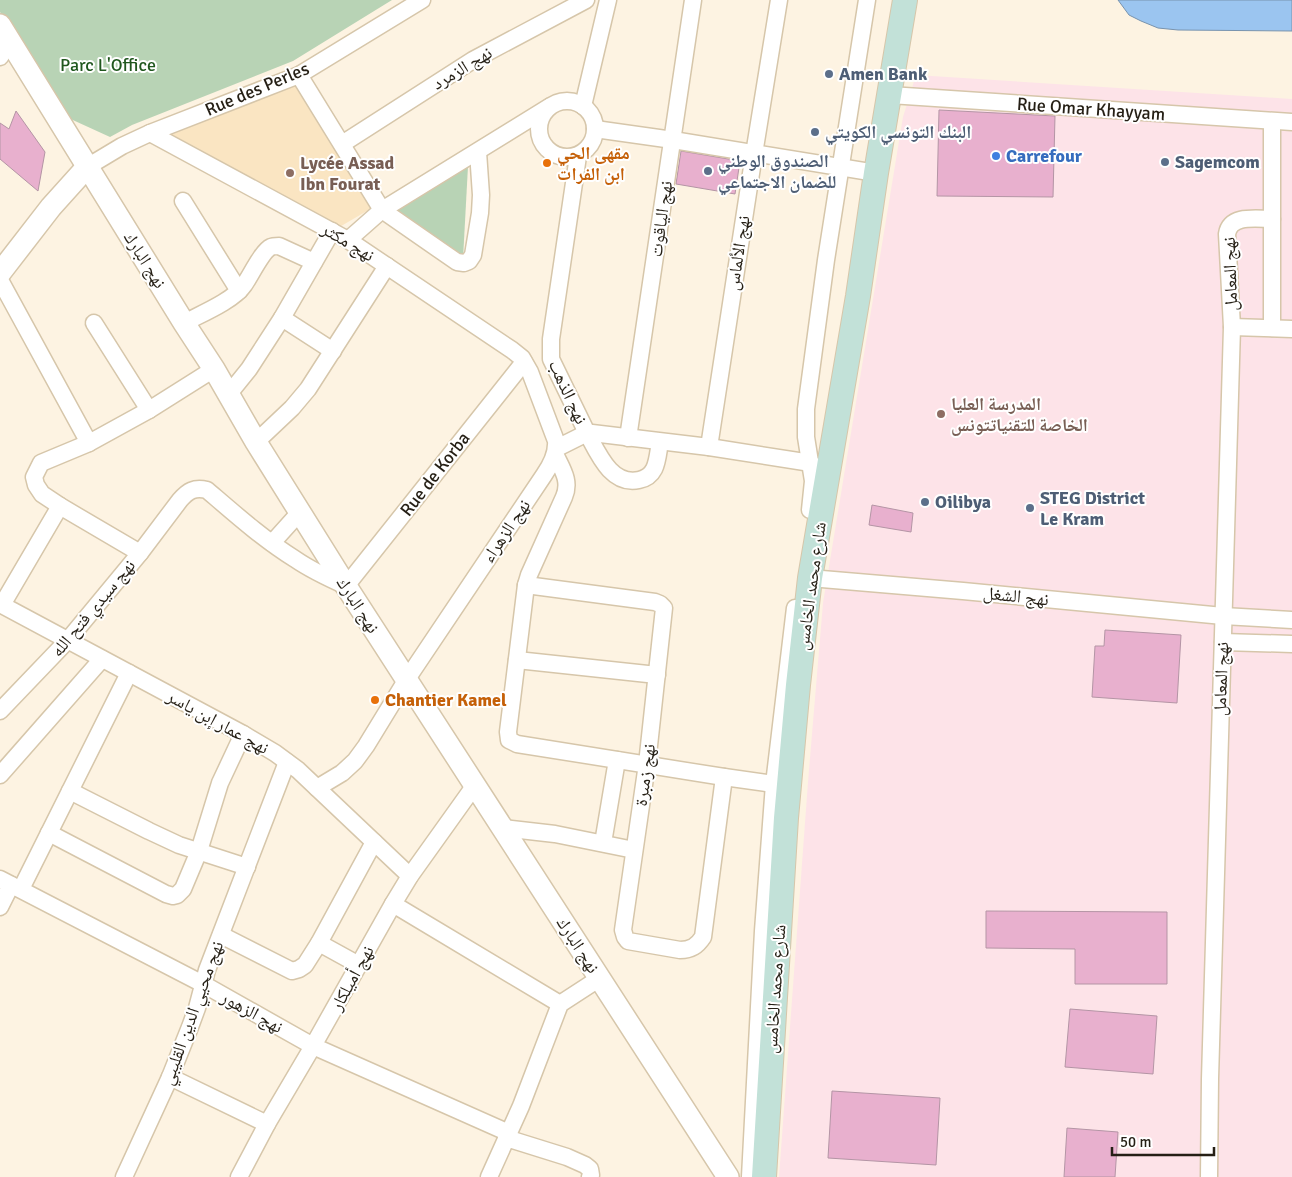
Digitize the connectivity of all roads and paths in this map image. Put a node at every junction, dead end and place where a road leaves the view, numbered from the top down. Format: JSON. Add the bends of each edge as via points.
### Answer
{"nodes":[{"id":1,"x":422,"y":0,"type":"edge"},
{"id":2,"x":608,"y":0,"type":"edge"},
{"id":3,"x":693,"y":0,"type":"edge"},
{"id":4,"x":779,"y":0,"type":"edge"},
{"id":5,"x":867,"y":0,"type":"edge"},
{"id":6,"x":905,"y":0,"type":"edge"},
{"id":7,"x":581,"y":1,"type":"edge"},
{"id":8,"x":3,"y":41,"type":"edge"},
{"id":9,"x":299,"y":75,"type":"junction"},
{"id":10,"x":890,"y":95,"type":"junction"},
{"id":11,"x":583,"y":106,"type":"junction"},
{"id":12,"x":549,"y":107,"type":"junction"},
{"id":13,"x":1272,"y":122,"type":"junction"},
{"id":14,"x":1292,"y":122,"type":"edge"},
{"id":15,"x":595,"y":129,"type":"junction"},
{"id":16,"x":150,"y":133,"type":"junction"},
{"id":17,"x":673,"y":140,"type":"junction"},
{"id":18,"x":342,"y":144,"type":"junction"},
{"id":19,"x":478,"y":152,"type":"junction"},
{"id":20,"x":754,"y":154,"type":"junction"},
{"id":21,"x":578,"y":156,"type":"junction"},
{"id":22,"x":87,"y":167,"type":"junction"},
{"id":23,"x":841,"y":168,"type":"junction"},
{"id":24,"x":876,"y":173,"type":"junction"},
{"id":25,"x":183,"y":201,"type":"dead end"},
{"id":26,"x":382,"y":210,"type":"junction"},
{"id":27,"x":1272,"y":219,"type":"junction"},
{"id":28,"x":332,"y":231,"type":"junction"},
{"id":29,"x":348,"y":240,"type":"junction"},
{"id":30,"x":314,"y":262,"type":"junction"},
{"id":31,"x":387,"y":266,"type":"junction"},
{"id":32,"x":0,"y":273,"type":"edge"},
{"id":33,"x":0,"y":280,"type":"edge"},
{"id":34,"x":240,"y":291,"type":"junction"},
{"id":35,"x":282,"y":318,"type":"junction"},
{"id":36,"x":94,"y":323,"type":"dead end"},
{"id":37,"x":184,"y":323,"type":"junction"},
{"id":38,"x":1232,"y":327,"type":"junction"},
{"id":39,"x":1272,"y":328,"type":"junction"},
{"id":40,"x":1292,"y":329,"type":"edge"},
{"id":41,"x":333,"y":351,"type":"junction"},
{"id":42,"x":551,"y":359,"type":"junction"},
{"id":43,"x":527,"y":367,"type":"junction"},
{"id":44,"x":214,"y":369,"type":"junction"},
{"id":45,"x":228,"y":395,"type":"junction"},
{"id":46,"x":149,"y":410,"type":"junction"},
{"id":47,"x":587,"y":433,"type":"junction"},
{"id":48,"x":628,"y":438,"type":"junction"},
{"id":49,"x":256,"y":442,"type":"junction"},
{"id":50,"x":660,"y":442,"type":"junction"},
{"id":51,"x":90,"y":443,"type":"junction"},
{"id":52,"x":709,"y":447,"type":"junction"},
{"id":53,"x":556,"y":451,"type":"junction"},
{"id":54,"x":811,"y":463,"type":"junction"},
{"id":55,"x":60,"y":506,"type":"junction"},
{"id":56,"x":300,"y":512,"type":"junction"},
{"id":57,"x":272,"y":543,"type":"junction"},
{"id":58,"x":140,"y":553,"type":"junction"},
{"id":59,"x":810,"y":578,"type":"junction"},
{"id":60,"x":526,"y":585,"type":"junction"},
{"id":61,"x":346,"y":586,"type":"junction"},
{"id":62,"x":1,"y":604,"type":"edge"},
{"id":63,"x":1223,"y":616,"type":"junction"},
{"id":64,"x":1292,"y":620,"type":"edge"},
{"id":65,"x":68,"y":640,"type":"junction"},
{"id":66,"x":1222,"y":642,"type":"junction"},
{"id":67,"x":1292,"y":644,"type":"edge"},
{"id":68,"x":102,"y":659,"type":"junction"},
{"id":69,"x":517,"y":660,"type":"junction"},
{"id":70,"x":129,"y":673,"type":"junction"},
{"id":71,"x":657,"y":675,"type":"junction"},
{"id":72,"x":407,"y":680,"type":"junction"},
{"id":73,"x":0,"y":711,"type":"edge"},
{"id":74,"x":243,"y":734,"type":"junction"},
{"id":75,"x":617,"y":760,"type":"junction"},
{"id":76,"x":287,"y":762,"type":"junction"},
{"id":77,"x":647,"y":764,"type":"junction"},
{"id":78,"x":0,"y":775,"type":"edge"},
{"id":79,"x":724,"y":777,"type":"junction"},
{"id":80,"x":774,"y":784,"type":"junction"},
{"id":81,"x":476,"y":785,"type":"junction"},
{"id":82,"x":317,"y":788,"type":"junction"},
{"id":83,"x":70,"y":791,"type":"junction"},
{"id":84,"x":503,"y":828,"type":"junction"},
{"id":85,"x":49,"y":833,"type":"junction"},
{"id":86,"x":374,"y":842,"type":"junction"},
{"id":87,"x":603,"y":843,"type":"junction"},
{"id":88,"x":634,"y":850,"type":"junction"},
{"id":89,"x":198,"y":851,"type":"junction"},
{"id":90,"x":247,"y":867,"type":"junction"},
{"id":91,"x":410,"y":876,"type":"junction"},
{"id":92,"x":11,"y":884,"type":"edge"},
{"id":93,"x":393,"y":904,"type":"junction"},
{"id":94,"x":0,"y":907,"type":"edge"},
{"id":95,"x":221,"y":934,"type":"junction"},
{"id":96,"x":319,"y":943,"type":"junction"},
{"id":97,"x":359,"y":965,"type":"junction"},
{"id":98,"x":600,"y":978,"type":"junction"},
{"id":99,"x":203,"y":984,"type":"junction"},
{"id":100,"x":560,"y":1004,"type":"junction"},
{"id":101,"x":313,"y":1046,"type":"junction"},
{"id":102,"x":170,"y":1077,"type":"junction"},
{"id":103,"x":267,"y":1124,"type":"junction"},
{"id":104,"x":507,"y":1136,"type":"junction"},
{"id":105,"x":124,"y":1177,"type":"edge"},
{"id":106,"x":239,"y":1177,"type":"edge"},
{"id":107,"x":489,"y":1177,"type":"edge"},
{"id":108,"x":590,"y":1177,"type":"edge"},
{"id":109,"x":728,"y":1177,"type":"edge"},
{"id":110,"x":750,"y":1177,"type":"edge"},
{"id":111,"x":764,"y":1177,"type":"edge"},
{"id":112,"x":1209,"y":1177,"type":"edge"}],
"edges":[{"from":1,"to":9,"type":"street","name":"Rue des Perles"},
{"from":2,"to":11,"type":"street"},
{"from":3,"to":17,"type":"street","name":"نهج الياقوت"},
{"from":4,"to":20,"type":"street","name":"نهج الألماس"},
{"from":5,"to":23,"type":"street"},
{"from":6,"to":10,"type":"main road","name":"شارع محمد الخامس"},
{"from":7,"to":18,"type":"street","name":"نهج الزمرد","via":[[473,60]]},
{"from":8,"to":22,"type":"street","name":"نهج البارك"},
{"from":9,"to":16,"type":"street","name":"Rue des Perles"},
{"from":9,"to":18,"type":"street"},
{"from":10,"to":13,"type":"street","name":"Rue Omar Khayyam"},
{"from":10,"to":24,"type":"main road","name":"شارع محمد الخامس"},
{"from":11,"to":12,"type":"street","via":[[562,101]]},
{"from":11,"to":15,"type":"street","via":[[592,117]]},
{"from":12,"to":19,"type":"street"},
{"from":12,"to":21,"type":"street","via":[[540,120],[538,136],[547,150],[561,158]]},
{"from":13,"to":14,"type":"street","name":"Rue Omar Khayyam"},
{"from":13,"to":27,"type":"street"},
{"from":15,"to":17,"type":"street"},
{"from":15,"to":21,"type":"street","via":[[590,145]]},
{"from":16,"to":22,"type":"street","name":"Rue des Perles"},
{"from":16,"to":28,"type":"street","name":"نهج مكثر"},
{"from":17,"to":20,"type":"street"},
{"from":17,"to":48,"type":"street","name":"نهج الياقوت"},
{"from":18,"to":26,"type":"street"},
{"from":19,"to":26,"type":"street"},
{"from":19,"to":26,"type":"street","via":[[480,212],[473,255],[469,261],[457,262]]},
{"from":20,"to":23,"type":"street"},
{"from":20,"to":52,"type":"street","name":"نهج الألماس"},
{"from":21,"to":42,"type":"street","name":"نهج الذهب","via":[[551,339]]},
{"from":22,"to":32,"type":"street"},
{"from":22,"to":37,"type":"street","name":"نهج البارك"},
{"from":23,"to":24,"type":"street"},
{"from":23,"to":54,"type":"street","via":[[806,409],[806,437]]},
{"from":24,"to":59,"type":"main road","name":"شارع محمد الخامس"},
{"from":25,"to":34,"type":"street"},
{"from":26,"to":29,"type":"street"},
{"from":27,"to":38,"type":"street","name":"نهج المعامل","via":[[1236,221],[1227,230]]},
{"from":27,"to":39,"type":"street"},
{"from":28,"to":29,"type":"street","name":"نهج مكثر"},
{"from":28,"to":30,"type":"street"},
{"from":29,"to":31,"type":"street","name":"نهج مكثر"},
{"from":30,"to":34,"type":"street","via":[[272,246]]},
{"from":30,"to":35,"type":"street"},
{"from":31,"to":41,"type":"street"},
{"from":31,"to":43,"type":"street","name":"نهج مكثر","via":[[512,350]]},
{"from":33,"to":51,"type":"street"},
{"from":34,"to":37,"type":"street"},
{"from":35,"to":41,"type":"street"},
{"from":35,"to":45,"type":"street"},
{"from":36,"to":46,"type":"street"},
{"from":37,"to":44,"type":"street","name":"نهج البارك"},
{"from":38,"to":39,"type":"street"},
{"from":38,"to":63,"type":"street","name":"نهج المعامل"},
{"from":39,"to":40,"type":"street"},
{"from":41,"to":49,"type":"street","via":[[292,408]]},
{"from":42,"to":43,"type":"street","name":"Rue de Korba"},
{"from":42,"to":47,"type":"street","name":"نهج الذهب"},
{"from":43,"to":53,"type":"street","via":[[554,436]]},
{"from":43,"to":61,"type":"street","name":"Rue de Korba"},
{"from":44,"to":45,"type":"street","name":"نهج البارك"},
{"from":44,"to":46,"type":"street"},
{"from":45,"to":49,"type":"street","name":"نهج البارك"},
{"from":46,"to":51,"type":"street"},
{"from":47,"to":48,"type":"street","name":"نهج الذهب"},
{"from":47,"to":50,"type":"street","via":[[612,472],[630,481],[650,476]]},
{"from":47,"to":53,"type":"street"},
{"from":48,"to":50,"type":"street","name":"نهج الذهب"},
{"from":49,"to":56,"type":"street","name":"نهج البارك"},
{"from":50,"to":52,"type":"street","name":"نهج الذهب"},
{"from":51,"to":55,"type":"street","via":[[41,464],[34,477],[42,494]]},
{"from":52,"to":54,"type":"street","name":"نهج الذهب"},
{"from":53,"to":60,"type":"street","via":[[567,480],[566,492]]},
{"from":53,"to":72,"type":"street","name":"نهج الزهراء","via":[[544,475]]},
{"from":54,"to":80,"type":"street","via":[[813,494],[790,642]]},
{"from":55,"to":58,"type":"street"},
{"from":55,"to":62,"type":"street"},
{"from":56,"to":57,"type":"street"},
{"from":56,"to":61,"type":"street","name":"نهج البارك"},
{"from":57,"to":58,"type":"street","name":"نهج سيدي فتح الله","via":[[207,490],[200,488],[188,492],[180,500]]},
{"from":57,"to":61,"type":"street","via":[[310,568]]},
{"from":58,"to":65,"type":"street","name":"نهج سيدي فتح الله"},
{"from":59,"to":63,"type":"street","name":"نهج الشغل"},
{"from":59,"to":111,"type":"main road","name":"شارع محمد الخامس","via":[[786,818]]},
{"from":60,"to":69,"type":"street"},
{"from":60,"to":71,"type":"street","name":"نهج زمبرة","via":[[655,602],[662,606]]},
{"from":61,"to":72,"type":"street","name":"نهج البارك"},
{"from":62,"to":65,"type":"street","name":"نهج عمار إبن ياسر"},
{"from":63,"to":64,"type":"street","name":"نهج الشغل"},
{"from":63,"to":66,"type":"street","name":"نهج المعامل"},
{"from":65,"to":68,"type":"street","name":"نهج عمار إبن ياسر"},
{"from":65,"to":73,"type":"street","name":"نهج سيدي فتح الله"},
{"from":66,"to":67,"type":"street"},
{"from":66,"to":112,"type":"street","name":"نهج المعامل"},
{"from":68,"to":70,"type":"street","name":"نهج عمار إبن ياسر"},
{"from":68,"to":78,"type":"street"},
{"from":69,"to":71,"type":"street"},
{"from":69,"to":75,"type":"street","via":[[509,740]]},
{"from":70,"to":74,"type":"street","name":"نهج عمار إبن ياسر"},
{"from":70,"to":83,"type":"street"},
{"from":71,"to":77,"type":"street","name":"نهج زمبرة"},
{"from":72,"to":81,"type":"street","name":"نهج البارك"},
{"from":72,"to":82,"type":"street","name":"نهج الزهراء","via":[[355,761]]},
{"from":74,"to":76,"type":"street","name":"نهج عمار إبن ياسر"},
{"from":74,"to":89,"type":"street","via":[[220,783]]},
{"from":75,"to":77,"type":"street"},
{"from":75,"to":87,"type":"street"},
{"from":76,"to":82,"type":"street","name":"نهج عمار إبن ياسر"},
{"from":76,"to":90,"type":"street","name":"نهج محيي الدين القليبي"},
{"from":77,"to":79,"type":"street"},
{"from":77,"to":88,"type":"street","name":"نهج زمبرة"},
{"from":79,"to":80,"type":"street"},
{"from":79,"to":88,"type":"street","name":"نهج زمبرة","via":[[704,937],[694,947],[680,950],[630,942],[625,937],[623,930]]},
{"from":80,"to":110,"type":"street"},
{"from":81,"to":84,"type":"street","name":"نهج البارك"},
{"from":81,"to":91,"type":"street","name":"نهج أميلكار"},
{"from":82,"to":86,"type":"street","name":"نهج عمار إبن ياسر"},
{"from":83,"to":85,"type":"street"},
{"from":83,"to":89,"type":"street","via":[[149,831]]},
{"from":84,"to":87,"type":"street"},
{"from":84,"to":98,"type":"street","name":"نهج البارك"},
{"from":85,"to":89,"type":"street","via":[[173,896],[183,889]]},
{"from":85,"to":92,"type":"street"},
{"from":86,"to":91,"type":"street","name":"نهج عمار إبن ياسر"},
{"from":86,"to":96,"type":"street"},
{"from":87,"to":88,"type":"street"},
{"from":89,"to":90,"type":"street"},
{"from":90,"to":95,"type":"street","name":"نهج محيي الدين القليبي"},
{"from":91,"to":93,"type":"street","name":"نهج أميلكار"},
{"from":92,"to":94,"type":"street"},
{"from":92,"to":99,"type":"street","name":"نهج الزهور"},
{"from":93,"to":97,"type":"street","name":"نهج أميلكار"},
{"from":93,"to":100,"type":"street"},
{"from":95,"to":96,"type":"street","via":[[292,970],[305,965]]},
{"from":95,"to":99,"type":"street","name":"نهج محيي الدين القليبي"},
{"from":96,"to":97,"type":"street"},
{"from":97,"to":101,"type":"street","name":"نهج أميلكار"},
{"from":98,"to":100,"type":"street"},
{"from":98,"to":109,"type":"street","name":"نهج البارك"},
{"from":99,"to":101,"type":"street","name":"نهج الزهور"},
{"from":99,"to":102,"type":"street","name":"نهج محيي الدين القليبي"},
{"from":100,"to":104,"type":"street"},
{"from":101,"to":103,"type":"street","name":"نهج أميلكار"},
{"from":101,"to":104,"type":"street","name":"نهج الزهور"},
{"from":102,"to":103,"type":"street"},
{"from":102,"to":105,"type":"street","name":"نهج محيي الدين القليبي"},
{"from":103,"to":106,"type":"street","name":"نهج أميلكار"},
{"from":104,"to":107,"type":"street"},
{"from":104,"to":108,"type":"street","name":"نهج الزهور","via":[[586,1165],[591,1172]]}]}
